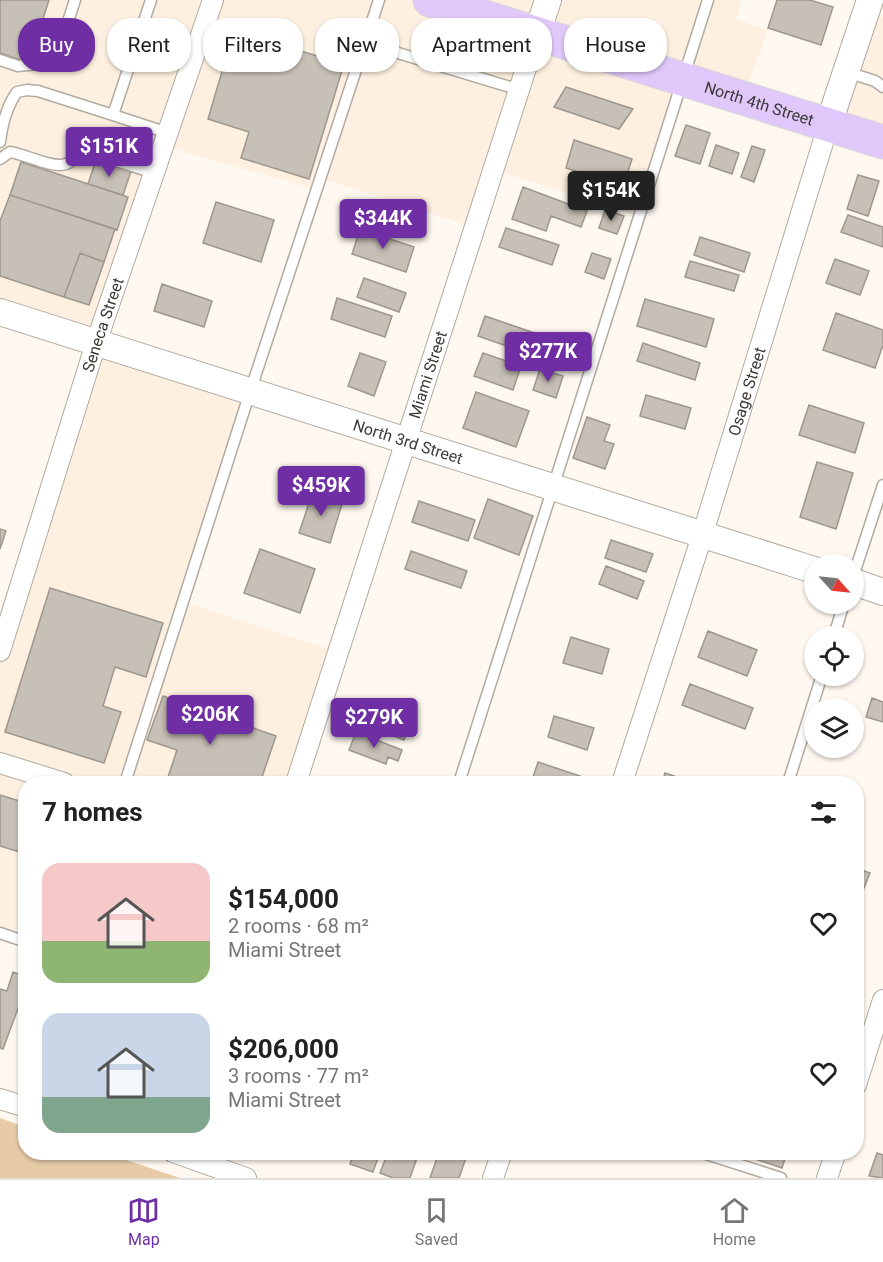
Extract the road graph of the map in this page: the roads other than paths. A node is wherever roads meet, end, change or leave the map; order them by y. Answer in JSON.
{"nodes":[{"id":1,"x":75,"y":0,"type":"edge"},
{"id":2,"x":151,"y":0,"type":"edge"},
{"id":3,"x":213,"y":0,"type":"edge"},
{"id":4,"x":379,"y":0,"type":"edge"},
{"id":5,"x":430,"y":0,"type":"edge"},
{"id":6,"x":548,"y":0,"type":"edge"},
{"id":7,"x":708,"y":0,"type":"edge"},
{"id":8,"x":870,"y":0,"type":"edge"},
{"id":9,"x":373,"y":18,"type":"edge"},
{"id":10,"x":487,"y":18,"type":"edge"},
{"id":11,"x":542,"y":18,"type":"edge"},
{"id":12,"x":552,"y":39,"type":"edge"},
{"id":13,"x":399,"y":53,"type":"edge"},
{"id":14,"x":0,"y":60,"type":"edge"},
{"id":15,"x":355,"y":72,"type":"edge"},
{"id":16,"x":525,"y":72,"type":"edge"},
{"id":17,"x":847,"y":72,"type":"junction"},
{"id":18,"x":683,"y":79,"type":"junction"},
{"id":19,"x":883,"y":87,"type":"edge"},
{"id":20,"x":520,"y":90,"type":"junction"},
{"id":21,"x":113,"y":116,"type":"junction"},
{"id":22,"x":829,"y":123,"type":"junction"},
{"id":23,"x":168,"y":133,"type":"junction"},
{"id":24,"x":880,"y":137,"type":"edge"},
{"id":25,"x":0,"y":142,"type":"edge"},
{"id":26,"x":1,"y":155,"type":"edge"},
{"id":27,"x":154,"y":173,"type":"junction"},
{"id":28,"x":0,"y":312,"type":"edge"},
{"id":29,"x":96,"y":343,"type":"junction"},
{"id":30,"x":250,"y":392,"type":"junction"},
{"id":31,"x":407,"y":442,"type":"junction"},
{"id":32,"x":883,"y":485,"type":"edge"},
{"id":33,"x":553,"y":488,"type":"junction"},
{"id":34,"x":702,"y":536,"type":"junction"},
{"id":35,"x":861,"y":554,"type":"edge"},
{"id":36,"x":804,"y":567,"type":"edge"},
{"id":37,"x":864,"y":585,"type":"edge"},
{"id":38,"x":883,"y":592,"type":"edge"},
{"id":39,"x":0,"y":651,"type":"edge"},
{"id":40,"x":819,"y":686,"type":"edge"},
{"id":41,"x":0,"y":763,"type":"edge"},
{"id":42,"x":42,"y":776,"type":"edge"},
{"id":43,"x":127,"y":776,"type":"edge"},
{"id":44,"x":298,"y":776,"type":"edge"},
{"id":45,"x":461,"y":776,"type":"edge"},
{"id":46,"x":624,"y":776,"type":"edge"},
{"id":47,"x":790,"y":776,"type":"edge"},
{"id":48,"x":0,"y":933,"type":"edge"},
{"id":49,"x":18,"y":939,"type":"edge"},
{"id":50,"x":883,"y":1000,"type":"edge"},
{"id":51,"x":870,"y":1039,"type":"edge"},
{"id":52,"x":864,"y":1059,"type":"edge"},
{"id":53,"x":0,"y":1099,"type":"edge"},
{"id":54,"x":18,"y":1105,"type":"edge"},
{"id":55,"x":196,"y":1160,"type":"edge"},
{"id":56,"x":499,"y":1160,"type":"edge"},
{"id":57,"x":725,"y":1160,"type":"edge"},
{"id":58,"x":833,"y":1160,"type":"edge"},
{"id":59,"x":246,"y":1178,"type":"edge"},
{"id":60,"x":493,"y":1178,"type":"edge"},
{"id":61,"x":781,"y":1178,"type":"edge"},
{"id":62,"x":827,"y":1178,"type":"edge"}],
"edges":[{"from":1,"to":14,"type":"lane"},
{"from":2,"to":21,"type":"lane"},
{"from":3,"to":23,"type":"street","name":"Seneca Street"},
{"from":4,"to":9,"type":"lane"},
{"from":5,"to":10,"type":"highway","name":"North 4th Street"},
{"from":6,"to":11,"type":"street","name":"Miami Street"},
{"from":7,"to":18,"type":"lane"},
{"from":8,"to":17,"type":"street","name":"Osage Street"},
{"from":12,"to":18,"type":"highway","name":"North 4th Street"},
{"from":13,"to":20,"type":"lane"},
{"from":15,"to":30,"type":"lane"},
{"from":16,"to":20,"type":"street","name":"Miami Street"},
{"from":17,"to":19,"type":"lane"},
{"from":17,"to":22,"type":"street","name":"Osage Street"},
{"from":18,"to":22,"type":"highway","name":"North 4th Street"},
{"from":18,"to":33,"type":"lane"},
{"from":20,"to":31,"type":"street","name":"Miami Street"},
{"from":21,"to":23,"type":"lane"},
{"from":21,"to":25,"type":"lane"},
{"from":22,"to":24,"type":"highway","name":"North 4th Street"},
{"from":22,"to":34,"type":"street","name":"Osage Street"},
{"from":23,"to":27,"type":"street","name":"Seneca Street"},
{"from":26,"to":27,"type":"lane"},
{"from":27,"to":29,"type":"street","name":"Seneca Street"},
{"from":28,"to":29,"type":"street","name":"North 3rd Street"},
{"from":29,"to":30,"type":"street","name":"North 3rd Street"},
{"from":29,"to":39,"type":"street","name":"Seneca Street"},
{"from":30,"to":31,"type":"street","name":"North 3rd Street"},
{"from":30,"to":43,"type":"lane"},
{"from":31,"to":33,"type":"street","name":"North 3rd Street"},
{"from":31,"to":44,"type":"street","name":"Miami Street"},
{"from":32,"to":35,"type":"lane"},
{"from":33,"to":34,"type":"street","name":"North 3rd Street"},
{"from":33,"to":45,"type":"lane"},
{"from":34,"to":36,"type":"street","name":"North 3rd Street"},
{"from":34,"to":46,"type":"street","name":"Osage Street"},
{"from":37,"to":38,"type":"street"},
{"from":40,"to":47,"type":"lane"},
{"from":41,"to":42,"type":"street"},
{"from":48,"to":49,"type":"lane"},
{"from":50,"to":51,"type":"street"},
{"from":51,"to":52,"type":"street"},
{"from":53,"to":54,"type":"street"},
{"from":55,"to":59,"type":"street"},
{"from":56,"to":60,"type":"street"},
{"from":57,"to":61,"type":"lane"},
{"from":58,"to":62,"type":"street"}]}
